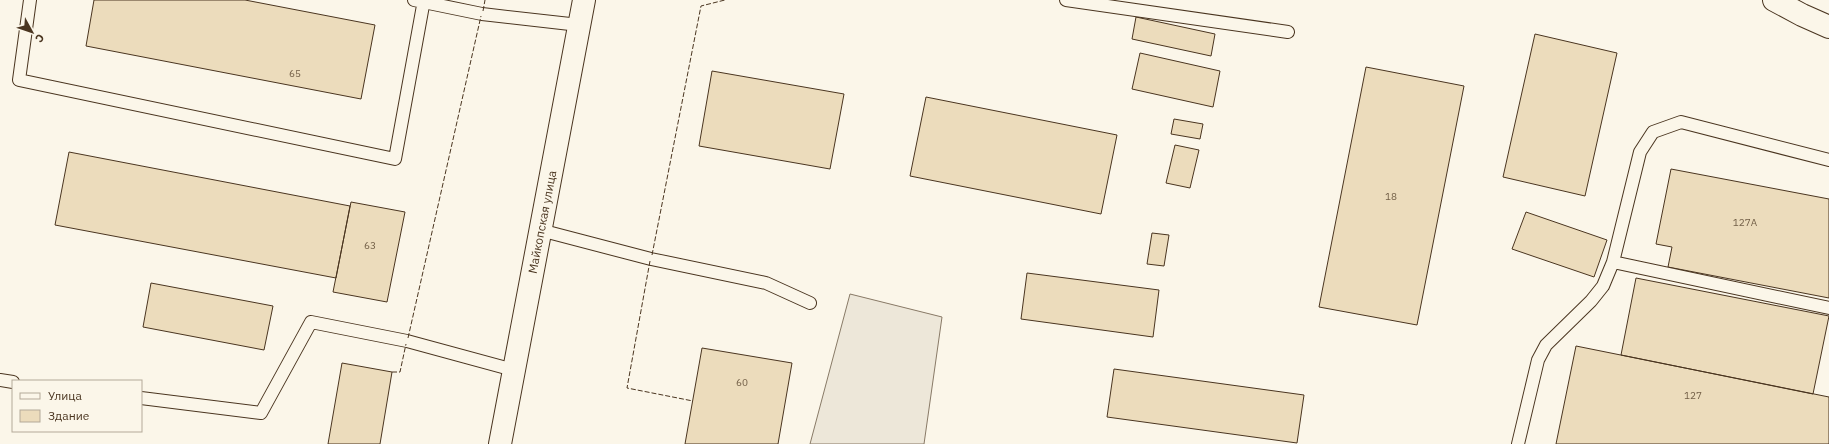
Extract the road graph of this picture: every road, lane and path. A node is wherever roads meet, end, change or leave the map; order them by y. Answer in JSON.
{"nodes":[{"id":1,"x":30,"y":0,"type":"edge"},
{"id":2,"x":584,"y":0,"type":"edge"},
{"id":3,"x":1066,"y":0,"type":"edge"},
{"id":4,"x":1774,"y":0,"type":"edge"},
{"id":5,"x":420,"y":1,"type":"edge"},
{"id":6,"x":1803,"y":8,"type":"edge"},
{"id":7,"x":579,"y":25,"type":"junction"},
{"id":8,"x":1829,"y":27,"type":"edge"},
{"id":9,"x":1288,"y":32,"type":"dead end"},
{"id":10,"x":1829,"y":160,"type":"edge"},
{"id":11,"x":540,"y":230,"type":"junction"},
{"id":12,"x":1613,"y":262,"type":"junction"},
{"id":13,"x":810,"y":303,"type":"dead end"},
{"id":14,"x":1829,"y":308,"type":"edge"},
{"id":15,"x":514,"y":370,"type":"junction"},
{"id":16,"x":0,"y":380,"type":"edge"},
{"id":17,"x":12,"y":382,"type":"edge"},
{"id":18,"x":142,"y":398,"type":"edge"},
{"id":19,"x":500,"y":444,"type":"edge"},
{"id":20,"x":1518,"y":444,"type":"edge"}],
"edges":[{"from":1,"to":5,"type":"lane"},
{"from":2,"to":7,"type":"street","name":"Майкопская улица"},
{"from":3,"to":9,"type":"lane"},
{"from":4,"to":6,"type":"street"},
{"from":5,"to":7,"type":"lane"},
{"from":6,"to":8,"type":"street"},
{"from":7,"to":11,"type":"street","name":"Майкопская улица"},
{"from":10,"to":12,"type":"lane"},
{"from":11,"to":13,"type":"lane"},
{"from":11,"to":15,"type":"street","name":"Майкопская улица"},
{"from":12,"to":14,"type":"lane"},
{"from":12,"to":20,"type":"lane"},
{"from":15,"to":18,"type":"lane"},
{"from":15,"to":19,"type":"street","name":"Майкопская улица"},
{"from":16,"to":17,"type":"lane"}]}
